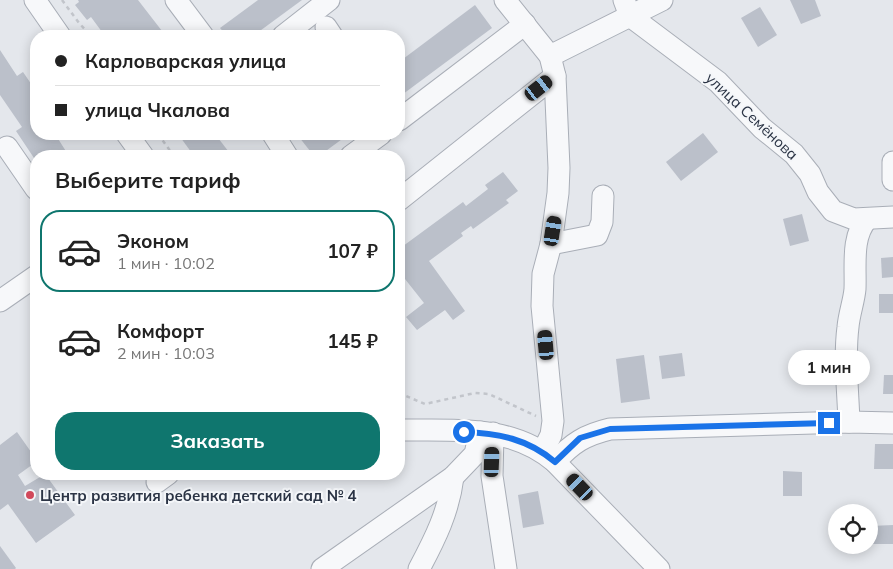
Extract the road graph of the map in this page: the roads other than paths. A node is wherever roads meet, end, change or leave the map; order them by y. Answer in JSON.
{"nodes":[{"id":1,"x":35,"y":0,"type":"edge"},
{"id":2,"x":176,"y":0,"type":"edge"},
{"id":3,"x":329,"y":0,"type":"edge"},
{"id":4,"x":505,"y":0,"type":"edge"},
{"id":5,"x":662,"y":0,"type":"edge"},
{"id":6,"x":627,"y":8,"type":"edge"},
{"id":7,"x":525,"y":24,"type":"junction"},
{"id":8,"x":56,"y":30,"type":"edge"},
{"id":9,"x":198,"y":30,"type":"edge"},
{"id":10,"x":291,"y":30,"type":"edge"},
{"id":11,"x":552,"y":66,"type":"junction"},
{"id":12,"x":405,"y":115,"type":"edge"},
{"id":13,"x":373,"y":140,"type":"edge"},
{"id":14,"x":7,"y":147,"type":"dead end"},
{"id":15,"x":359,"y":150,"type":"edge"},
{"id":16,"x":893,"y":162,"type":"edge"},
{"id":17,"x":30,"y":180,"type":"edge"},
{"id":18,"x":893,"y":180,"type":"edge"},
{"id":19,"x":405,"y":195,"type":"edge"},
{"id":20,"x":603,"y":196,"type":"dead end"},
{"id":21,"x":893,"y":217,"type":"edge"},
{"id":22,"x":867,"y":219,"type":"junction"},
{"id":23,"x":551,"y":244,"type":"junction"},
{"id":24,"x":30,"y":280,"type":"edge"},
{"id":25,"x":0,"y":301,"type":"edge"},
{"id":26,"x":849,"y":422,"type":"junction"},
{"id":27,"x":893,"y":424,"type":"edge"},
{"id":28,"x":405,"y":430,"type":"edge"},
{"id":29,"x":486,"y":433,"type":"junction"},
{"id":30,"x":549,"y":457,"type":"junction"},
{"id":31,"x":453,"y":478,"type":"junction"},
{"id":32,"x":322,"y":569,"type":"edge"},
{"id":33,"x":419,"y":569,"type":"edge"},
{"id":34,"x":506,"y":569,"type":"edge"},
{"id":35,"x":659,"y":569,"type":"edge"}],
"edges":[{"from":1,"to":8,"type":"street"},
{"from":2,"to":9,"type":"street"},
{"from":3,"to":10,"type":"street"},
{"from":4,"to":7,"type":"street"},
{"from":5,"to":6,"type":"street"},
{"from":6,"to":11,"type":"street"},
{"from":6,"to":22,"type":"street","name":"улица Семёнова"},
{"from":7,"to":11,"type":"street"},
{"from":7,"to":12,"type":"street"},
{"from":11,"to":19,"type":"street"},
{"from":11,"to":23,"type":"street"},
{"from":13,"to":15,"type":"street"},
{"from":14,"to":17,"type":"street"},
{"from":16,"to":18,"type":"street"},
{"from":20,"to":23,"type":"street"},
{"from":21,"to":22,"type":"street","name":"улица Семёнова"},
{"from":22,"to":26,"type":"street"},
{"from":23,"to":30,"type":"street"},
{"from":24,"to":25,"type":"street"},
{"from":26,"to":27,"type":"street"},
{"from":26,"to":30,"type":"street"},
{"from":28,"to":29,"type":"street"},
{"from":29,"to":30,"type":"street"},
{"from":29,"to":31,"type":"street"},
{"from":29,"to":34,"type":"street"},
{"from":30,"to":35,"type":"street"},
{"from":31,"to":32,"type":"street"},
{"from":31,"to":33,"type":"street"}]}
